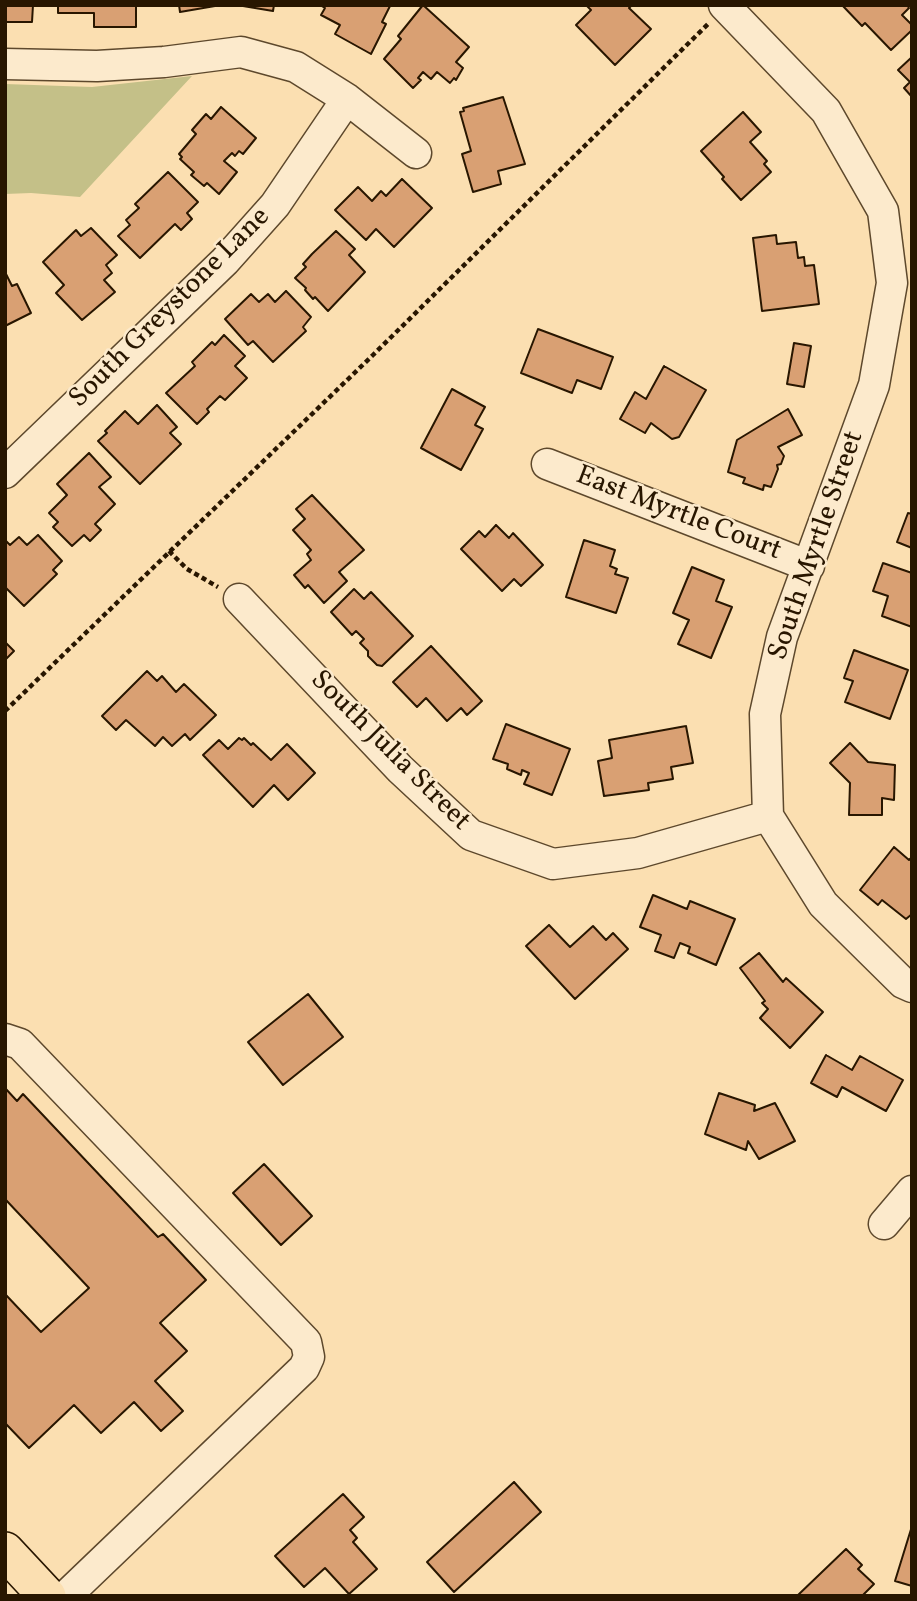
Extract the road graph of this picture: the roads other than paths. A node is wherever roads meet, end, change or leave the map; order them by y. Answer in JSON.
{"nodes":[{"id":1,"x":725,"y":6,"type":"edge"},
{"id":2,"x":5,"y":64,"type":"edge"},
{"id":3,"x":347,"y":99,"type":"junction"},
{"id":4,"x":416,"y":153,"type":"dead end"},
{"id":5,"x":547,"y":464,"type":"dead end"},
{"id":6,"x":5,"y":473,"type":"edge"},
{"id":7,"x":809,"y":566,"type":"junction"},
{"id":8,"x":239,"y":598,"type":"road end"},
{"id":9,"x":768,"y":816,"type":"junction"},
{"id":10,"x":912,"y":987,"type":"edge"},
{"id":11,"x":5,"y":1039,"type":"edge"},
{"id":12,"x":912,"y":1191,"type":"edge"},
{"id":13,"x":884,"y":1224,"type":"dead end"},
{"id":14,"x":5,"y":1551,"type":"edge"},
{"id":15,"x":47,"y":1596,"type":"edge"},
{"id":16,"x":65,"y":1596,"type":"edge"}],
"edges":[{"from":1,"to":7,"type":"street","name":"South Myrtle Street"},
{"from":2,"to":3,"type":"street"},
{"from":3,"to":4,"type":"street"},
{"from":3,"to":6,"type":"street","name":"South Greystone Lane"},
{"from":5,"to":7,"type":"street","name":"East Myrtle Court"},
{"from":7,"to":9,"type":"street","name":"South Myrtle Street"},
{"from":8,"to":9,"type":"street","name":"South Julia Street"},
{"from":9,"to":10,"type":"street"},
{"from":11,"to":16,"type":"street"},
{"from":12,"to":13,"type":"street"},
{"from":14,"to":15,"type":"main road"}]}
